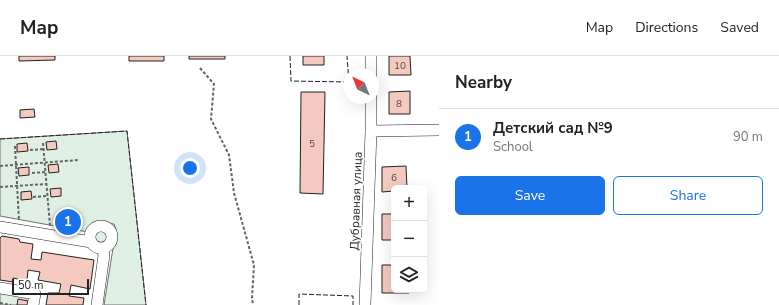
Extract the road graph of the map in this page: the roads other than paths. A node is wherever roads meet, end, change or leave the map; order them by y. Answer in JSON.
{"nodes":[{"id":1,"x":370,"y":56,"type":"edge"},
{"id":2,"x":371,"y":68,"type":"edge"},
{"id":3,"x":371,"y":104,"type":"edge"},
{"id":4,"x":439,"y":130,"type":"edge"},
{"id":5,"x":371,"y":131,"type":"junction"},
{"id":6,"x":0,"y":227,"type":"edge"},
{"id":7,"x":91,"y":242,"type":"junction"},
{"id":8,"x":102,"y":248,"type":"junction"},
{"id":9,"x":0,"y":288,"type":"edge"},
{"id":10,"x":33,"y":305,"type":"edge"},
{"id":11,"x":97,"y":305,"type":"edge"},
{"id":12,"x":365,"y":305,"type":"edge"}],
"edges":[{"from":1,"to":2,"type":"street"},
{"from":3,"to":5,"type":"street","name":"Дубравная улица"},
{"from":4,"to":5,"type":"street"},
{"from":5,"to":12,"type":"street","name":"Дубравная улица"},
{"from":6,"to":7,"type":"street"},
{"from":7,"to":8,"type":"street"},
{"from":7,"to":8,"type":"street"},
{"from":8,"to":11,"type":"street"},
{"from":9,"to":10,"type":"street"}]}
